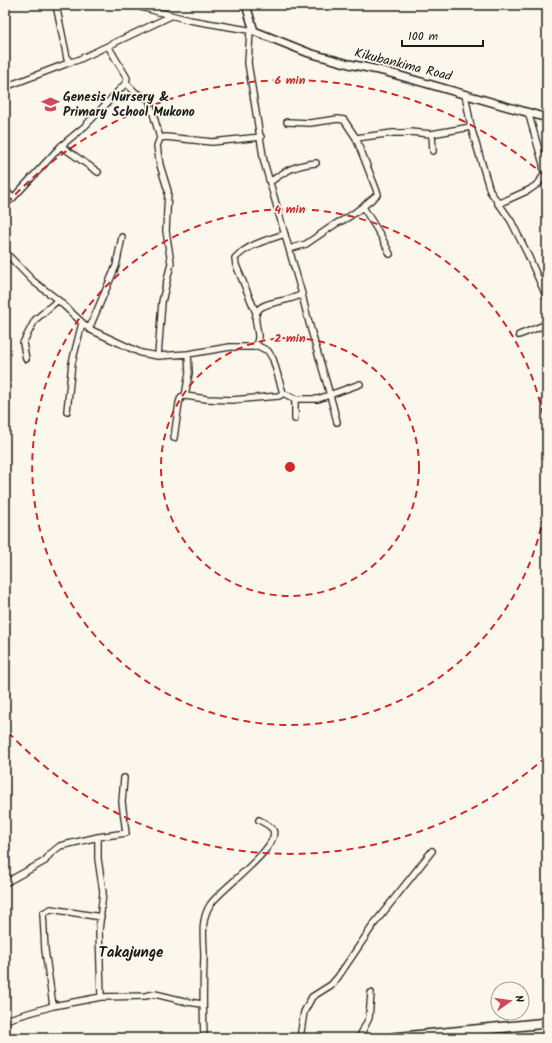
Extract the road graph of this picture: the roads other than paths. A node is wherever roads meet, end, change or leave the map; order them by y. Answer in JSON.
{"nodes":[{"id":1,"x":56,"y":5,"type":"edge"},
{"id":2,"x":133,"y":5,"type":"edge"},
{"id":3,"x":246,"y":5,"type":"edge"},
{"id":4,"x":171,"y":16,"type":"junction"},
{"id":5,"x":252,"y":31,"type":"junction"},
{"id":6,"x":108,"y":46,"type":"junction"},
{"id":7,"x":71,"y":62,"type":"junction"},
{"id":8,"x":126,"y":83,"type":"junction"},
{"id":9,"x":5,"y":87,"type":"edge"},
{"id":10,"x":465,"y":94,"type":"junction"},
{"id":11,"x":528,"y":112,"type":"junction"},
{"id":12,"x":547,"y":118,"type":"edge"},
{"id":13,"x":287,"y":122,"type":"dead end"},
{"id":14,"x":471,"y":127,"type":"junction"},
{"id":15,"x":432,"y":134,"type":"junction"},
{"id":16,"x":261,"y":137,"type":"junction"},
{"id":17,"x":160,"y":138,"type":"junction"},
{"id":18,"x":356,"y":138,"type":"junction"},
{"id":19,"x":61,"y":146,"type":"junction"},
{"id":20,"x":433,"y":151,"type":"dead end"},
{"id":21,"x":316,"y":163,"type":"dead end"},
{"id":22,"x":98,"y":172,"type":"dead end"},
{"id":23,"x":270,"y":182,"type":"junction"},
{"id":24,"x":5,"y":188,"type":"edge"},
{"id":25,"x":12,"y":199,"type":"junction"},
{"id":26,"x":5,"y":203,"type":"edge"},
{"id":27,"x":498,"y":204,"type":"junction"},
{"id":28,"x":363,"y":207,"type":"junction"},
{"id":29,"x":285,"y":234,"type":"junction"},
{"id":30,"x":122,"y":237,"type":"dead end"},
{"id":31,"x":289,"y":249,"type":"junction"},
{"id":32,"x":5,"y":252,"type":"edge"},
{"id":33,"x":390,"y":254,"type":"dead end"},
{"id":34,"x":302,"y":294,"type":"junction"},
{"id":35,"x":547,"y":298,"type":"edge"},
{"id":36,"x":58,"y":300,"type":"junction"},
{"id":37,"x":256,"y":313,"type":"junction"},
{"id":38,"x":82,"y":323,"type":"junction"},
{"id":39,"x":547,"y":324,"type":"edge"},
{"id":40,"x":89,"y":329,"type":"junction"},
{"id":41,"x":519,"y":335,"type":"dead end"},
{"id":42,"x":256,"y":345,"type":"junction"},
{"id":43,"x":188,"y":354,"type":"junction"},
{"id":44,"x":158,"y":356,"type":"junction"},
{"id":45,"x":26,"y":359,"type":"dead end"},
{"id":46,"x":360,"y":384,"type":"dead end"},
{"id":47,"x":283,"y":394,"type":"junction"},
{"id":48,"x":331,"y":395,"type":"junction"},
{"id":49,"x":185,"y":396,"type":"junction"},
{"id":50,"x":295,"y":399,"type":"junction"},
{"id":51,"x":67,"y":411,"type":"dead end"},
{"id":52,"x":295,"y":419,"type":"dead end"},
{"id":53,"x":337,"y":422,"type":"dead end"},
{"id":54,"x":174,"y":438,"type":"dead end"},
{"id":55,"x":124,"y":778,"type":"dead end"},
{"id":56,"x":259,"y":820,"type":"dead end"},
{"id":57,"x":98,"y":837,"type":"junction"},
{"id":58,"x":432,"y":851,"type":"dead end"},
{"id":59,"x":5,"y":883,"type":"edge"},
{"id":60,"x":101,"y":917,"type":"junction"},
{"id":61,"x":372,"y":993,"type":"dead end"},
{"id":62,"x":101,"y":997,"type":"junction"},
{"id":63,"x":202,"y":1004,"type":"junction"},
{"id":64,"x":52,"y":1006,"type":"junction"},
{"id":65,"x":5,"y":1020,"type":"edge"},
{"id":66,"x":547,"y":1023,"type":"edge"},
{"id":67,"x":448,"y":1035,"type":"edge"},
{"id":68,"x":204,"y":1038,"type":"edge"},
{"id":69,"x":300,"y":1038,"type":"edge"},
{"id":70,"x":359,"y":1038,"type":"edge"},
{"id":71,"x":392,"y":1038,"type":"edge"}],
"edges":[{"from":1,"to":7,"type":"street"},
{"from":2,"to":4,"type":"street"},
{"from":3,"to":5,"type":"street"},
{"from":4,"to":5,"type":"street"},
{"from":4,"to":6,"type":"street"},
{"from":5,"to":10,"type":"street","name":"Kikubankima Road"},
{"from":5,"to":16,"type":"street"},
{"from":6,"to":7,"type":"street"},
{"from":6,"to":8,"type":"street"},
{"from":7,"to":9,"type":"street"},
{"from":8,"to":17,"type":"street"},
{"from":8,"to":19,"type":"street"},
{"from":10,"to":11,"type":"street","name":"Kikubankima Road"},
{"from":10,"to":14,"type":"street"},
{"from":11,"to":12,"type":"street","name":"Kikubankima Road"},
{"from":11,"to":27,"type":"street"},
{"from":13,"to":18,"type":"street"},
{"from":14,"to":15,"type":"street"},
{"from":14,"to":27,"type":"street"},
{"from":15,"to":18,"type":"street"},
{"from":15,"to":20,"type":"street"},
{"from":16,"to":17,"type":"street"},
{"from":16,"to":23,"type":"street"},
{"from":17,"to":44,"type":"street"},
{"from":18,"to":28,"type":"street"},
{"from":19,"to":22,"type":"street"},
{"from":19,"to":25,"type":"street"},
{"from":21,"to":23,"type":"street"},
{"from":23,"to":29,"type":"street"},
{"from":24,"to":25,"type":"street"},
{"from":25,"to":26,"type":"street"},
{"from":27,"to":35,"type":"street"},
{"from":28,"to":31,"type":"street"},
{"from":28,"to":33,"type":"street"},
{"from":29,"to":31,"type":"street"},
{"from":29,"to":37,"type":"street"},
{"from":30,"to":40,"type":"street"},
{"from":31,"to":34,"type":"street"},
{"from":32,"to":36,"type":"street"},
{"from":34,"to":37,"type":"street"},
{"from":34,"to":48,"type":"street"},
{"from":36,"to":38,"type":"street"},
{"from":36,"to":45,"type":"street"},
{"from":37,"to":42,"type":"street"},
{"from":38,"to":40,"type":"street"},
{"from":38,"to":51,"type":"street"},
{"from":39,"to":41,"type":"street"},
{"from":40,"to":44,"type":"street"},
{"from":42,"to":43,"type":"street"},
{"from":42,"to":47,"type":"street"},
{"from":43,"to":44,"type":"street"},
{"from":43,"to":49,"type":"street"},
{"from":46,"to":48,"type":"street"},
{"from":47,"to":49,"type":"street"},
{"from":47,"to":50,"type":"street"},
{"from":48,"to":50,"type":"street"},
{"from":48,"to":53,"type":"street"},
{"from":49,"to":54,"type":"street"},
{"from":50,"to":52,"type":"street"},
{"from":55,"to":57,"type":"street"},
{"from":56,"to":63,"type":"street"},
{"from":57,"to":59,"type":"street"},
{"from":57,"to":60,"type":"street"},
{"from":58,"to":69,"type":"street"},
{"from":60,"to":62,"type":"street"},
{"from":60,"to":64,"type":"street"},
{"from":61,"to":70,"type":"street"},
{"from":62,"to":63,"type":"street"},
{"from":62,"to":64,"type":"street"},
{"from":63,"to":68,"type":"street"},
{"from":64,"to":65,"type":"street"},
{"from":66,"to":67,"type":"main road"},
{"from":67,"to":71,"type":"main road"}]}
